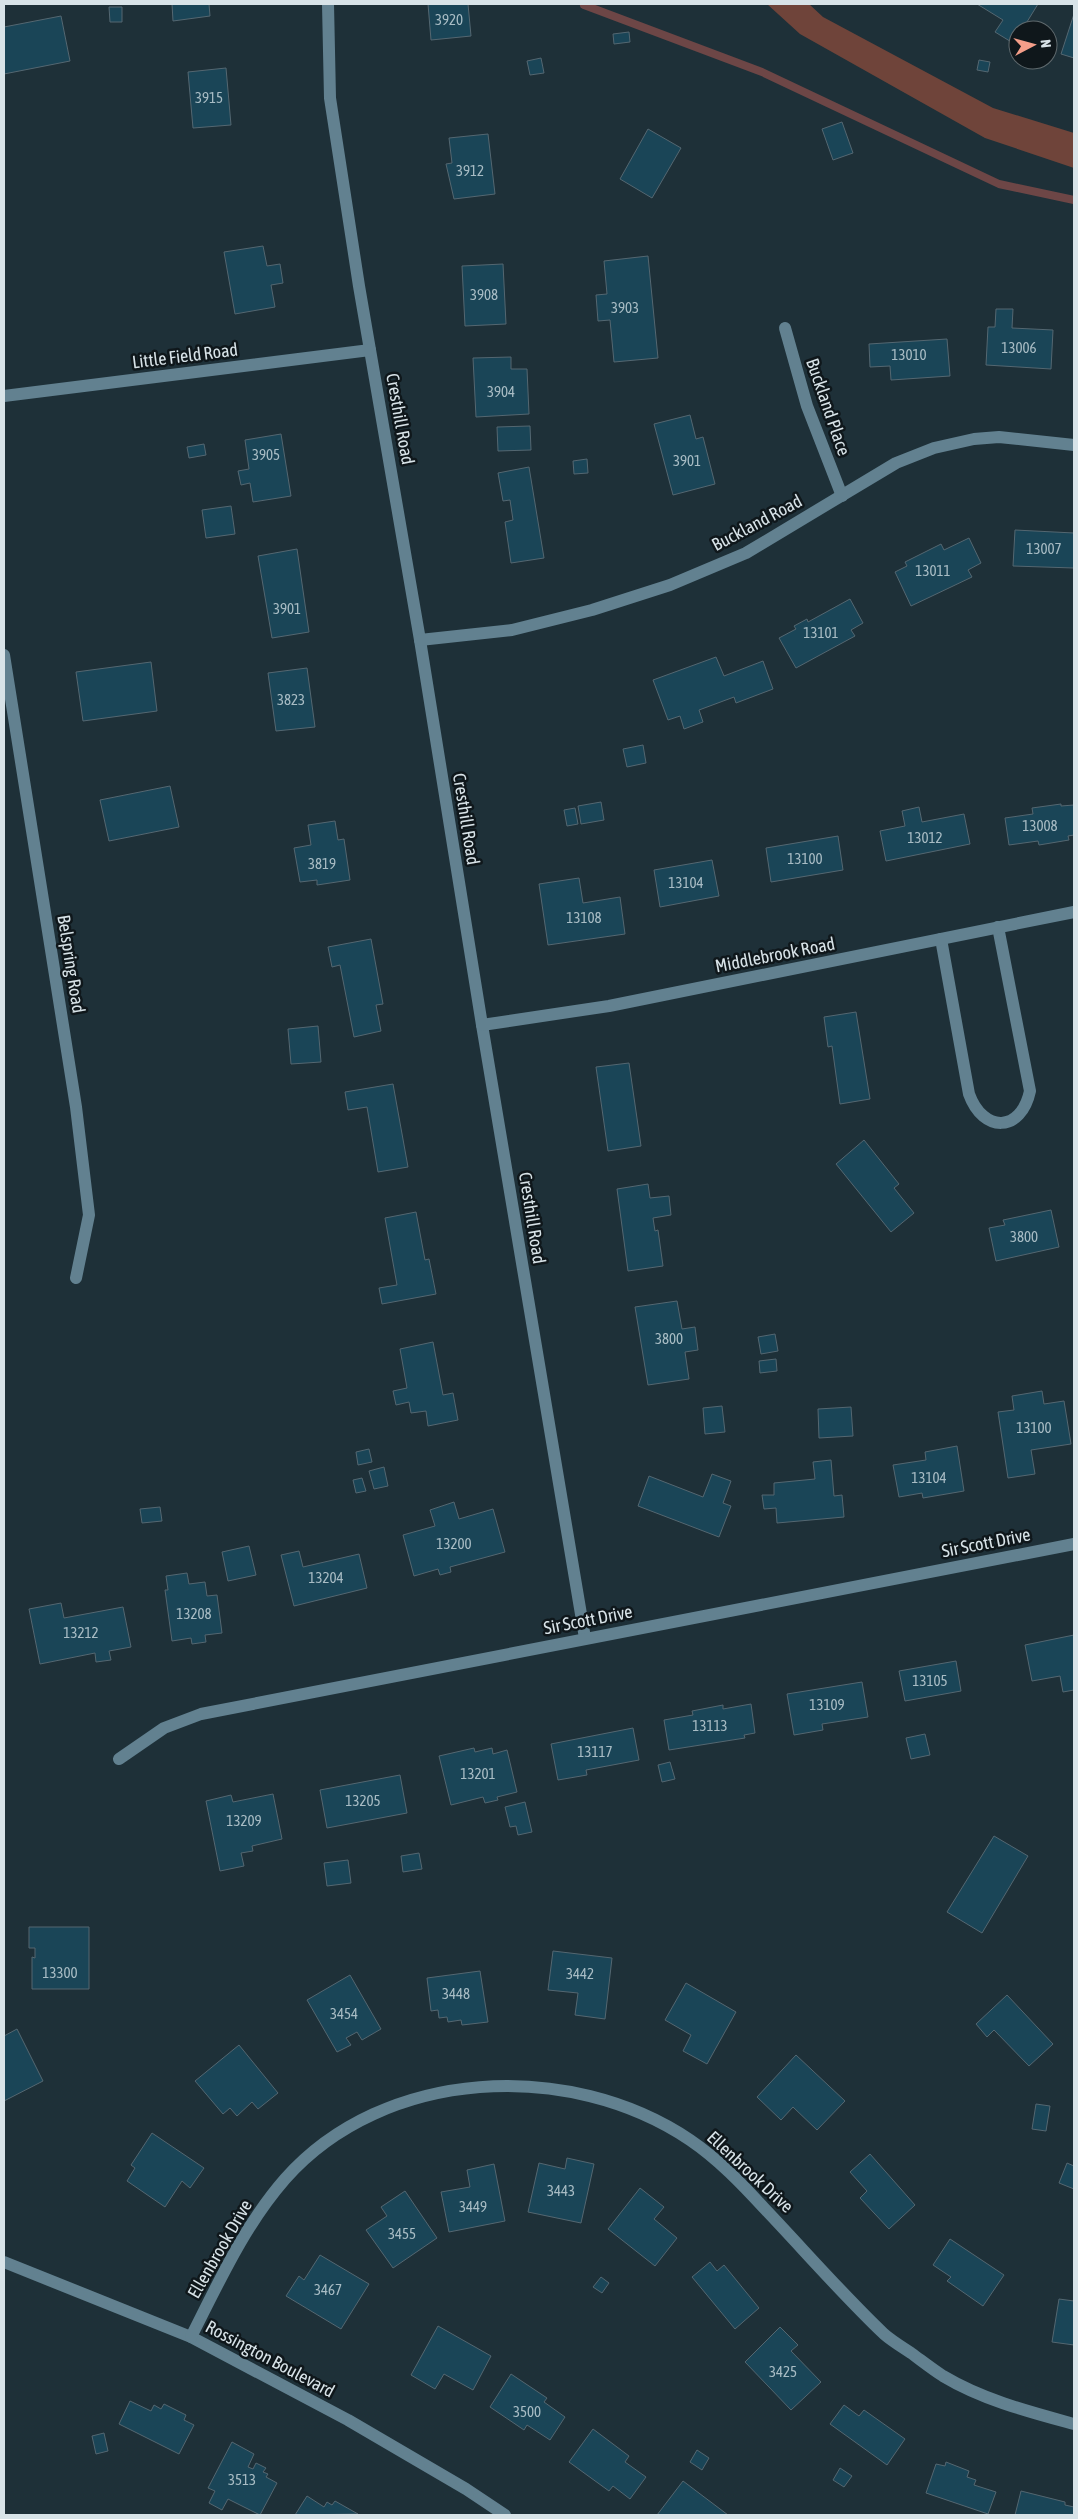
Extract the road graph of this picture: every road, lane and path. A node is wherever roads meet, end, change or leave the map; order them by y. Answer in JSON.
{"nodes":[{"id":1,"x":328,"y":4,"type":"edge"},
{"id":2,"x":785,"y":328,"type":"dead end"},
{"id":3,"x":370,"y":350,"type":"junction"},
{"id":4,"x":4,"y":396,"type":"edge"},
{"id":5,"x":1074,"y":444,"type":"edge"},
{"id":6,"x":842,"y":496,"type":"junction"},
{"id":7,"x":420,"y":640,"type":"junction"},
{"id":8,"x":4,"y":655,"type":"edge"},
{"id":9,"x":1074,"y":912,"type":"edge"},
{"id":10,"x":998,"y":928,"type":"junction"},
{"id":11,"x":941,"y":939,"type":"junction"},
{"id":12,"x":482,"y":1025,"type":"junction"},
{"id":13,"x":76,"y":1278,"type":"dead end"},
{"id":14,"x":1074,"y":1544,"type":"edge"},
{"id":15,"x":585,"y":1638,"type":"junction"},
{"id":16,"x":119,"y":1758,"type":"dead end"},
{"id":17,"x":4,"y":2262,"type":"edge"},
{"id":18,"x":191,"y":2337,"type":"junction"},
{"id":19,"x":1074,"y":2424,"type":"edge"},
{"id":20,"x":505,"y":2515,"type":"edge"}],
"edges":[{"from":1,"to":3,"type":"street","name":"Cresthill Road"},
{"from":2,"to":6,"type":"street","name":"Buckland Place"},
{"from":3,"to":4,"type":"street","name":"Little Field Road"},
{"from":3,"to":7,"type":"street","name":"Cresthill Road"},
{"from":5,"to":6,"type":"street","name":"Buckland Road"},
{"from":6,"to":7,"type":"street","name":"Buckland Road"},
{"from":7,"to":12,"type":"street","name":"Cresthill Road"},
{"from":8,"to":13,"type":"street","name":"Belspring Road"},
{"from":9,"to":10,"type":"street","name":"Middlebrook Road"},
{"from":10,"to":11,"type":"street","name":"Middlebrook Road"},
{"from":10,"to":11,"type":"street"},
{"from":11,"to":12,"type":"street","name":"Middlebrook Road"},
{"from":12,"to":15,"type":"street","name":"Cresthill Road"},
{"from":14,"to":15,"type":"street","name":"Sir Scott Drive"},
{"from":15,"to":16,"type":"street","name":"Sir Scott Drive"},
{"from":17,"to":18,"type":"street","name":"Rossington Boulevard"},
{"from":18,"to":19,"type":"street","name":"Ellenbrook Drive"},
{"from":18,"to":20,"type":"street","name":"Rossington Boulevard"}]}
